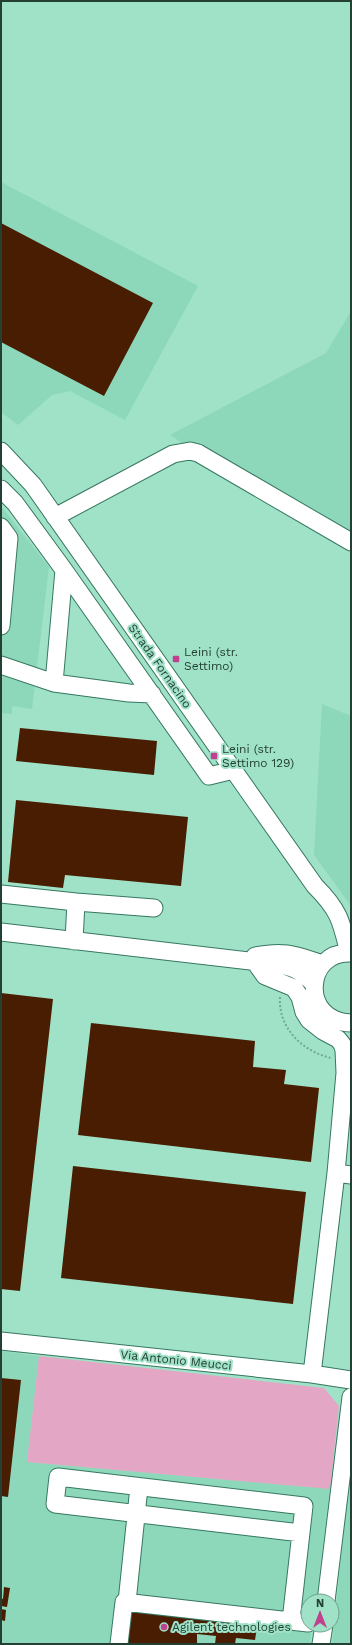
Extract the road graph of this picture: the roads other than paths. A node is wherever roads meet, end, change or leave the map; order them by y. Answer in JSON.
{"nodes":[{"id":1,"x":1,"y":451,"type":"edge"},
{"id":2,"x":2,"y":493,"type":"edge"},
{"id":3,"x":55,"y":517,"type":"junction"},
{"id":4,"x":1,"y":527,"type":"edge"},
{"id":5,"x":351,"y":542,"type":"edge"},
{"id":6,"x":64,"y":570,"type":"junction"},
{"id":7,"x":1,"y":626,"type":"edge"},
{"id":8,"x":1,"y":665,"type":"edge"},
{"id":9,"x":54,"y":683,"type":"junction"},
{"id":10,"x":152,"y":694,"type":"junction"},
{"id":11,"x":234,"y":770,"type":"junction"},
{"id":12,"x":315,"y":886,"type":"junction"},
{"id":13,"x":1,"y":894,"type":"edge"},
{"id":14,"x":76,"y":902,"type":"junction"},
{"id":15,"x":154,"y":908,"type":"dead end"},
{"id":16,"x":1,"y":932,"type":"edge"},
{"id":17,"x":74,"y":941,"type":"junction"},
{"id":18,"x":350,"y":953,"type":"edge"},
{"id":19,"x":238,"y":960,"type":"junction"},
{"id":20,"x":255,"y":962,"type":"junction"},
{"id":21,"x":326,"y":962,"type":"junction"},
{"id":22,"x":314,"y":984,"type":"junction"},
{"id":23,"x":351,"y":1023,"type":"edge"},
{"id":24,"x":348,"y":1074,"type":"edge"},
{"id":25,"x":344,"y":1174,"type":"edge"},
{"id":26,"x":1,"y":1341,"type":"edge"},
{"id":27,"x":312,"y":1374,"type":"junction"},
{"id":28,"x":351,"y":1380,"type":"edge"},
{"id":29,"x":351,"y":1397,"type":"edge"},
{"id":30,"x":139,"y":1486,"type":"junction"},
{"id":31,"x":136,"y":1514,"type":"junction"},
{"id":32,"x":301,"y":1533,"type":"junction"},
{"id":33,"x":327,"y":1593,"type":"edge"},
{"id":34,"x":127,"y":1602,"type":"junction"},
{"id":35,"x":291,"y":1621,"type":"junction"},
{"id":36,"x":300,"y":1622,"type":"edge"},
{"id":37,"x":323,"y":1633,"type":"edge"},
{"id":38,"x":119,"y":1644,"type":"edge"},
{"id":39,"x":321,"y":1644,"type":"edge"}],
"edges":[{"from":1,"to":3,"type":"street","name":"Strada Fornacino"},
{"from":2,"to":6,"type":"street"},
{"from":3,"to":5,"type":"street"},
{"from":3,"to":11,"type":"street","name":"Strada Fornacino"},
{"from":4,"to":7,"type":"street"},
{"from":6,"to":9,"type":"street"},
{"from":6,"to":10,"type":"street"},
{"from":8,"to":9,"type":"street"},
{"from":9,"to":10,"type":"street"},
{"from":10,"to":11,"type":"street"},
{"from":11,"to":12,"type":"street","name":"Strada Fornacino"},
{"from":12,"to":18,"type":"street","name":"Strada Fornacino"},
{"from":12,"to":21,"type":"street","name":"Strada Fornacino"},
{"from":13,"to":14,"type":"street"},
{"from":14,"to":15,"type":"street"},
{"from":14,"to":17,"type":"street"},
{"from":16,"to":17,"type":"street"},
{"from":17,"to":19,"type":"street"},
{"from":18,"to":21,"type":"street"},
{"from":19,"to":20,"type":"street"},
{"from":19,"to":21,"type":"street"},
{"from":20,"to":22,"type":"street"},
{"from":20,"to":24,"type":"street"},
{"from":21,"to":22,"type":"street","name":"Strada Fornacino"},
{"from":22,"to":23,"type":"street"},
{"from":24,"to":25,"type":"street"},
{"from":25,"to":27,"type":"street"},
{"from":26,"to":27,"type":"street","name":"Via Antonio Meucci"},
{"from":27,"to":28,"type":"street","name":"Via Antonio Meucci"},
{"from":29,"to":33,"type":"street"},
{"from":30,"to":31,"type":"street"},
{"from":30,"to":31,"type":"street"},
{"from":30,"to":32,"type":"street"},
{"from":31,"to":32,"type":"street"},
{"from":31,"to":34,"type":"street"},
{"from":32,"to":35,"type":"street"},
{"from":34,"to":35,"type":"street"},
{"from":34,"to":38,"type":"street"},
{"from":35,"to":36,"type":"street"},
{"from":37,"to":39,"type":"street"}]}
